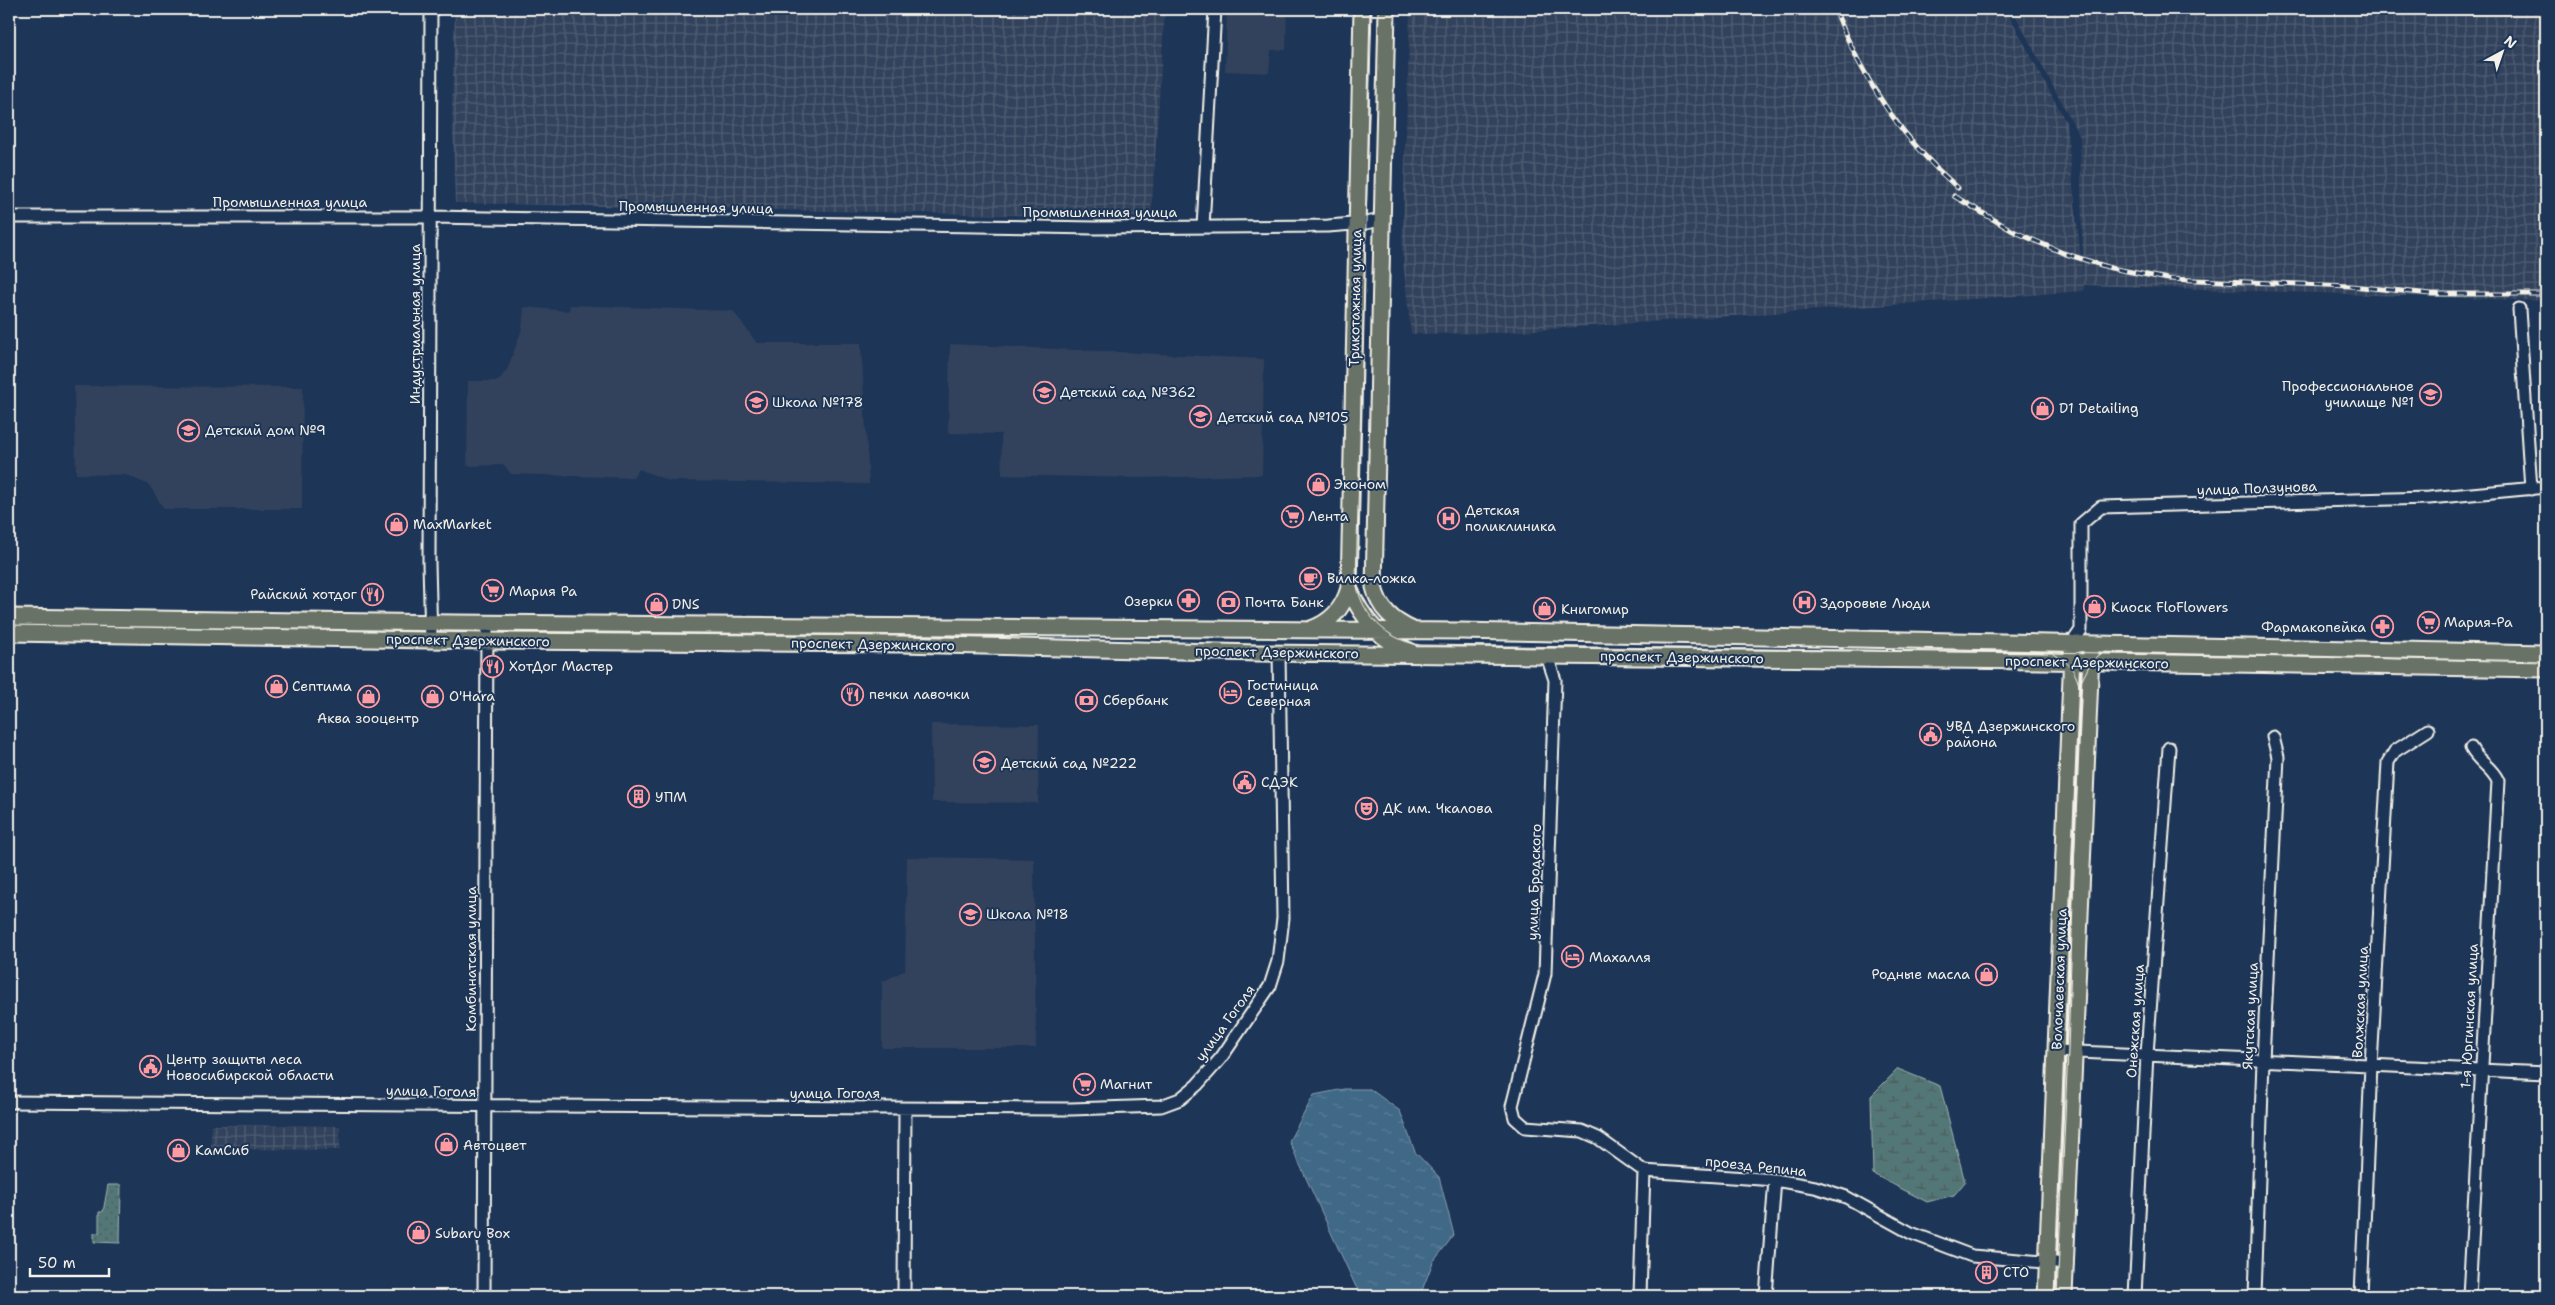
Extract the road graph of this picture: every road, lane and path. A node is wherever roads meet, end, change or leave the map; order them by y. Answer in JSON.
{"nodes":[{"id":1,"x":432,"y":9,"type":"edge"},
{"id":2,"x":1215,"y":9,"type":"edge"},
{"id":3,"x":1362,"y":9,"type":"edge"},
{"id":4,"x":1388,"y":9,"type":"edge"},
{"id":5,"x":9,"y":217,"type":"edge"},
{"id":6,"x":431,"y":217,"type":"junction"},
{"id":7,"x":1381,"y":220,"type":"junction"},
{"id":8,"x":1356,"y":224,"type":"junction"},
{"id":9,"x":1203,"y":227,"type":"junction"},
{"id":10,"x":2519,"y":309,"type":"dead end"},
{"id":11,"x":2546,"y":487,"type":"edge"},
{"id":12,"x":2531,"y":489,"type":"junction"},
{"id":13,"x":1374,"y":587,"type":"junction"},
{"id":14,"x":1349,"y":588,"type":"junction"},
{"id":15,"x":1363,"y":614,"type":"junction"},
{"id":16,"x":9,"y":617,"type":"edge"},
{"id":17,"x":430,"y":623,"type":"junction"},
{"id":18,"x":487,"y":623,"type":"junction"},
{"id":19,"x":2081,"y":630,"type":"junction"},
{"id":20,"x":1305,"y":631,"type":"junction"},
{"id":21,"x":1347,"y":631,"type":"junction"},
{"id":22,"x":1377,"y":631,"type":"junction"},
{"id":23,"x":1415,"y":631,"type":"junction"},
{"id":24,"x":9,"y":633,"type":"edge"},
{"id":25,"x":431,"y":640,"type":"junction"},
{"id":26,"x":488,"y":641,"type":"junction"},
{"id":27,"x":2072,"y":643,"type":"junction"},
{"id":28,"x":2091,"y":644,"type":"junction"},
{"id":29,"x":1279,"y":652,"type":"junction"},
{"id":30,"x":1308,"y":652,"type":"junction"},
{"id":31,"x":2546,"y":653,"type":"edge"},
{"id":32,"x":1420,"y":654,"type":"junction"},
{"id":33,"x":1547,"y":656,"type":"junction"},
{"id":34,"x":2072,"y":662,"type":"junction"},
{"id":35,"x":2091,"y":662,"type":"junction"},
{"id":36,"x":2546,"y":669,"type":"edge"},
{"id":37,"x":2428,"y":730,"type":"dead end"},
{"id":38,"x":2273,"y":737,"type":"dead end"},
{"id":39,"x":2169,"y":748,"type":"dead end"},
{"id":40,"x":2471,"y":748,"type":"dead end"},
{"id":41,"x":2056,"y":1051,"type":"junction"},
{"id":42,"x":2075,"y":1051,"type":"junction"},
{"id":43,"x":2148,"y":1054,"type":"junction"},
{"id":44,"x":2263,"y":1060,"type":"junction"},
{"id":45,"x":2371,"y":1065,"type":"junction"},
{"id":46,"x":2480,"y":1071,"type":"junction"},
{"id":47,"x":2546,"y":1073,"type":"edge"},
{"id":48,"x":9,"y":1102,"type":"edge"},
{"id":49,"x":485,"y":1107,"type":"junction"},
{"id":50,"x":906,"y":1109,"type":"junction"},
{"id":51,"x":1644,"y":1171,"type":"junction"},
{"id":52,"x":1775,"y":1180,"type":"junction"},
{"id":53,"x":2048,"y":1262,"type":"junction"},
{"id":54,"x":2066,"y":1264,"type":"junction"},
{"id":55,"x":484,"y":1296,"type":"edge"},
{"id":56,"x":904,"y":1296,"type":"edge"},
{"id":57,"x":1640,"y":1296,"type":"edge"},
{"id":58,"x":1766,"y":1296,"type":"edge"},
{"id":59,"x":2046,"y":1296,"type":"edge"},
{"id":60,"x":2064,"y":1296,"type":"edge"},
{"id":61,"x":2135,"y":1296,"type":"edge"},
{"id":62,"x":2255,"y":1296,"type":"edge"},
{"id":63,"x":2361,"y":1296,"type":"edge"},
{"id":64,"x":2469,"y":1296,"type":"edge"}],
"edges":[{"from":1,"to":6,"type":"street","name":"Индустриальная улица"},
{"from":2,"to":9,"type":"street"},
{"from":3,"to":8,"type":"main road","name":"Трикотажная улица"},
{"from":4,"to":7,"type":"main road","name":"Трикотажная улица"},
{"from":5,"to":6,"type":"street","name":"Промышленная улица"},
{"from":6,"to":9,"type":"street","name":"Промышленная улица"},
{"from":6,"to":17,"type":"street","name":"Индустриальная улица"},
{"from":7,"to":8,"type":"street","name":"Промышленная улица"},
{"from":7,"to":13,"type":"main road","name":"Трикотажная улица"},
{"from":8,"to":9,"type":"street","name":"Промышленная улица"},
{"from":8,"to":14,"type":"main road","name":"Трикотажная улица"},
{"from":10,"to":12,"type":"street"},
{"from":11,"to":12,"type":"street","name":"улица Ползунова"},
{"from":12,"to":19,"type":"street","name":"улица Ползунова"},
{"from":13,"to":15,"type":"main road"},
{"from":13,"to":23,"type":"main road"},
{"from":14,"to":15,"type":"main road"},
{"from":14,"to":20,"type":"main road"},
{"from":15,"to":21,"type":"main road"},
{"from":15,"to":22,"type":"main road"},
{"from":16,"to":17,"type":"main road","name":"проспект Дзержинского"},
{"from":17,"to":18,"type":"main road","name":"проспект Дзержинского"},
{"from":17,"to":25,"type":"street","name":"Индустриальная улица"},
{"from":18,"to":20,"type":"main road","name":"проспект Дзержинского"},
{"from":18,"to":26,"type":"street","name":"Комбинатская улица"},
{"from":19,"to":27,"type":"street"},
{"from":19,"to":28,"type":"street"},
{"from":20,"to":21,"type":"main road","name":"проспект Дзержинского"},
{"from":21,"to":22,"type":"main road","name":"проспект Дзержинского"},
{"from":21,"to":30,"type":"main road"},
{"from":22,"to":23,"type":"main road","name":"проспект Дзержинского"},
{"from":22,"to":32,"type":"main road"},
{"from":23,"to":27,"type":"main road","name":"проспект Дзержинского"},
{"from":24,"to":25,"type":"main road","name":"проспект Дзержинского"},
{"from":25,"to":26,"type":"main road","name":"проспект Дзержинского"},
{"from":26,"to":29,"type":"main road","name":"проспект Дзержинского"},
{"from":26,"to":49,"type":"street","name":"Комбинатская улица"},
{"from":27,"to":28,"type":"main road","name":"проспект Дзержинского"},
{"from":27,"to":34,"type":"main road","name":"Волочаевская улица"},
{"from":28,"to":31,"type":"main road","name":"проспект Дзержинского"},
{"from":28,"to":35,"type":"main road","name":"Волочаевская улица"},
{"from":29,"to":30,"type":"main road","name":"проспект Дзержинского"},
{"from":29,"to":50,"type":"street","name":"улица Гоголя"},
{"from":30,"to":32,"type":"main road","name":"проспект Дзержинского"},
{"from":32,"to":33,"type":"main road","name":"проспект Дзержинского"},
{"from":33,"to":34,"type":"main road","name":"проспект Дзержинского"},
{"from":33,"to":51,"type":"street","name":"улица Бродского"},
{"from":34,"to":35,"type":"main road","name":"проспект Дзержинского"},
{"from":34,"to":41,"type":"main road","name":"Волочаевская улица"},
{"from":35,"to":36,"type":"main road","name":"проспект Дзержинского"},
{"from":35,"to":42,"type":"main road","name":"Волочаевская улица"},
{"from":37,"to":45,"type":"street","name":"Волжская улица"},
{"from":38,"to":44,"type":"street","name":"Якутская улица"},
{"from":39,"to":43,"type":"street","name":"Онежская улица"},
{"from":40,"to":46,"type":"street","name":"1-я Юргинская улица"},
{"from":41,"to":42,"type":"street"},
{"from":41,"to":53,"type":"main road","name":"Волочаевская улица"},
{"from":42,"to":43,"type":"street"},
{"from":42,"to":54,"type":"main road","name":"Волочаевская улица"},
{"from":43,"to":44,"type":"street"},
{"from":43,"to":61,"type":"street","name":"Онежская улица"},
{"from":44,"to":45,"type":"street"},
{"from":44,"to":62,"type":"street","name":"Якутская улица"},
{"from":45,"to":46,"type":"street"},
{"from":45,"to":63,"type":"street","name":"Волжская улица"},
{"from":46,"to":47,"type":"street"},
{"from":46,"to":64,"type":"street","name":"1-я Юргинская улица"},
{"from":48,"to":49,"type":"street","name":"улица Гоголя"},
{"from":49,"to":50,"type":"street","name":"улица Гоголя"},
{"from":49,"to":55,"type":"street","name":"Комбинатская улица"},
{"from":50,"to":56,"type":"street"},
{"from":51,"to":52,"type":"street","name":"проезд Репина"},
{"from":51,"to":57,"type":"street"},
{"from":52,"to":53,"type":"street","name":"проезд Репина"},
{"from":52,"to":58,"type":"street"},
{"from":53,"to":54,"type":"street","name":"проезд Репина"},
{"from":53,"to":59,"type":"main road","name":"Волочаевская улица"},
{"from":54,"to":60,"type":"main road","name":"Волочаевская улица"}]}
